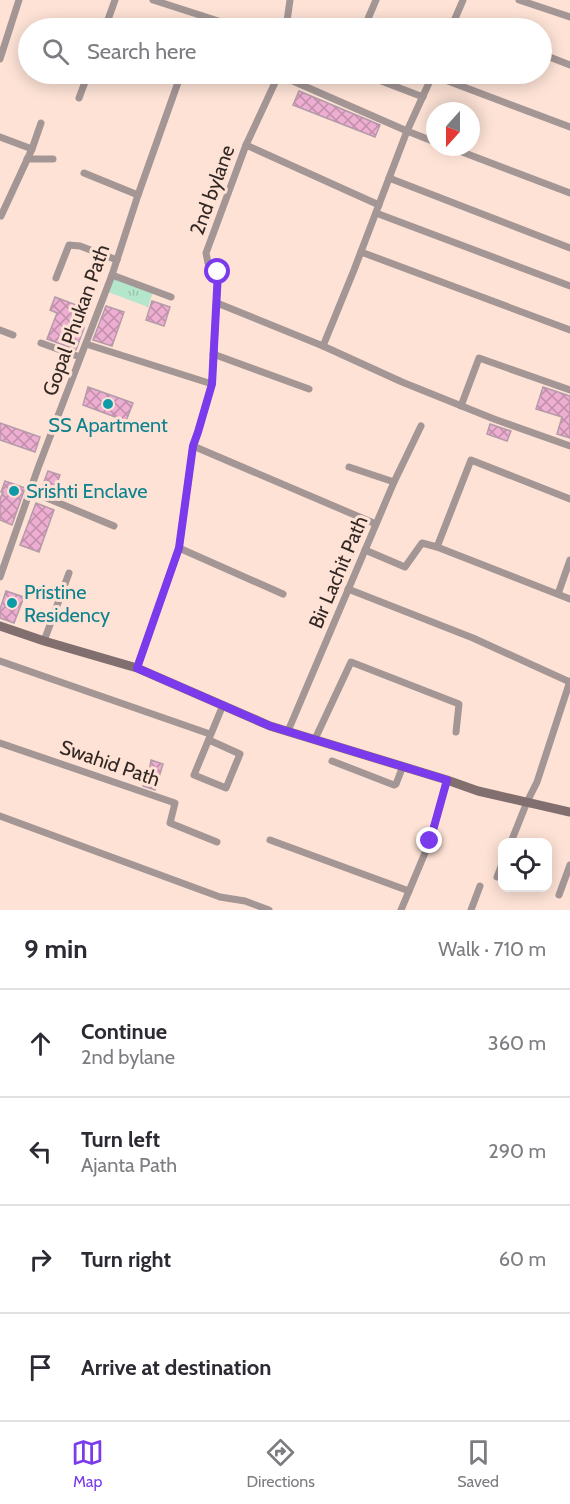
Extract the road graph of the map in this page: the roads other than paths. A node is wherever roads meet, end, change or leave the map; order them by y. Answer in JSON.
{"nodes":[{"id":1,"x":19,"y":0,"type":"edge"},
{"id":2,"x":116,"y":0,"type":"edge"},
{"id":3,"x":153,"y":0,"type":"edge"},
{"id":4,"x":290,"y":0,"type":"edge"},
{"id":5,"x":376,"y":0,"type":"edge"},
{"id":6,"x":463,"y":0,"type":"edge"},
{"id":7,"x":519,"y":0,"type":"edge"},
{"id":8,"x":202,"y":16,"type":"joint"},
{"id":9,"x":570,"y":17,"type":"edge"},
{"id":10,"x":109,"y":18,"type":"edge"},
{"id":11,"x":208,"y":18,"type":"edge"},
{"id":12,"x":287,"y":18,"type":"edge"},
{"id":13,"x":368,"y":18,"type":"edge"},
{"id":14,"x":456,"y":18,"type":"edge"},
{"id":15,"x":552,"y":58,"type":"edge"},
{"id":16,"x":0,"y":59,"type":"edge"},
{"id":17,"x":570,"y":65,"type":"edge"},
{"id":18,"x":84,"y":84,"type":"edge"},
{"id":19,"x":178,"y":84,"type":"edge"},
{"id":20,"x":274,"y":84,"type":"edge"},
{"id":21,"x":301,"y":84,"type":"edge"},
{"id":22,"x":389,"y":84,"type":"edge"},
{"id":23,"x":428,"y":84,"type":"edge"},
{"id":24,"x":458,"y":84,"type":"edge"},
{"id":25,"x":423,"y":97,"type":"junction"},
{"id":26,"x":79,"y":98,"type":"dead end"},
{"id":27,"x":41,"y":123,"type":"dead end"},
{"id":28,"x":570,"y":127,"type":"edge"},
{"id":29,"x":407,"y":131,"type":"junction"},
{"id":30,"x":0,"y":137,"type":"edge"},
{"id":31,"x":426,"y":138,"type":"edge"},
{"id":32,"x":246,"y":145,"type":"junction"},
{"id":33,"x":32,"y":149,"type":"junction"},
{"id":34,"x":473,"y":156,"type":"edge"},
{"id":35,"x":27,"y":159,"type":"junction"},
{"id":36,"x":53,"y":159,"type":"dead end"},
{"id":37,"x":84,"y":173,"type":"dead end"},
{"id":38,"x":389,"y":178,"type":"junction"},
{"id":39,"x":570,"y":193,"type":"edge"},
{"id":40,"x":138,"y":195,"type":"junction"},
{"id":41,"x":379,"y":205,"type":"junction"},
{"id":42,"x":376,"y":213,"type":"junction"},
{"id":43,"x":0,"y":217,"type":"edge"},
{"id":44,"x":570,"y":248,"type":"edge"},
{"id":45,"x":361,"y":252,"type":"junction"},
{"id":46,"x":117,"y":260,"type":"junction"},
{"id":47,"x":112,"y":275,"type":"junction"},
{"id":48,"x":56,"y":278,"type":"dead end"},
{"id":49,"x":570,"y":286,"type":"edge"},
{"id":50,"x":171,"y":297,"type":"dead end"},
{"id":51,"x":217,"y":303,"type":"junction"},
{"id":52,"x":0,"y":330,"type":"edge"},
{"id":53,"x":570,"y":330,"type":"edge"},
{"id":54,"x":13,"y":334,"type":"dead end"},
{"id":55,"x":40,"y":343,"type":"dead end"},
{"id":56,"x":86,"y":344,"type":"junction"},
{"id":57,"x":323,"y":346,"type":"junction"},
{"id":58,"x":213,"y":354,"type":"junction"},
{"id":59,"x":80,"y":357,"type":"junction"},
{"id":60,"x":212,"y":384,"type":"junction"},
{"id":61,"x":309,"y":389,"type":"dead end"},
{"id":62,"x":570,"y":390,"type":"edge"},
{"id":63,"x":461,"y":406,"type":"junction"},
{"id":64,"x":421,"y":426,"type":"dead end"},
{"id":65,"x":193,"y":446,"type":"junction"},
{"id":66,"x":570,"y":446,"type":"edge"},
{"id":67,"x":349,"y":467,"type":"dead end"},
{"id":68,"x":394,"y":482,"type":"junction"},
{"id":69,"x":30,"y":491,"type":"junction"},
{"id":70,"x":570,"y":499,"type":"edge"},
{"id":71,"x":376,"y":524,"type":"junction"},
{"id":72,"x":114,"y":526,"type":"dead end"},
{"id":73,"x":437,"y":547,"type":"junction"},
{"id":74,"x":179,"y":548,"type":"junction"},
{"id":75,"x":365,"y":550,"type":"junction"},
{"id":76,"x":570,"y":560,"type":"edge"},
{"id":77,"x":69,"y":573,"type":"dead end"},
{"id":78,"x":0,"y":577,"type":"edge"},
{"id":79,"x":348,"y":589,"type":"junction"},
{"id":80,"x":283,"y":594,"type":"dead end"},
{"id":81,"x":558,"y":594,"type":"junction"},
{"id":82,"x":570,"y":599,"type":"edge"},
{"id":83,"x":0,"y":626,"type":"edge"},
{"id":84,"x":44,"y":641,"type":"junction"},
{"id":85,"x":0,"y":661,"type":"edge"},
{"id":86,"x":137,"y":668,"type":"junction"},
{"id":87,"x":570,"y":681,"type":"edge"},
{"id":88,"x":223,"y":705,"type":"junction"},
{"id":89,"x":288,"y":731,"type":"junction"},
{"id":90,"x":456,"y":732,"type":"dead end"},
{"id":91,"x":208,"y":737,"type":"junction"},
{"id":92,"x":315,"y":740,"type":"junction"},
{"id":93,"x":0,"y":743,"type":"edge"},
{"id":94,"x":332,"y":761,"type":"dead end"},
{"id":95,"x":403,"y":766,"type":"junction"},
{"id":96,"x":447,"y":780,"type":"junction"},
{"id":97,"x":527,"y":802,"type":"junction"},
{"id":98,"x":570,"y":812,"type":"edge"},
{"id":99,"x":0,"y":816,"type":"edge"},
{"id":100,"x":513,"y":838,"type":"edge"},
{"id":101,"x":270,"y":840,"type":"dead end"},
{"id":102,"x":217,"y":842,"type":"dead end"},
{"id":103,"x":570,"y":866,"type":"edge"},
{"id":104,"x":480,"y":886,"type":"dead end"},
{"id":105,"x":409,"y":891,"type":"junction"},
{"id":106,"x":559,"y":895,"type":"dead end"},
{"id":107,"x":269,"y":910,"type":"edge"},
{"id":108,"x":401,"y":910,"type":"edge"},
{"id":109,"x":471,"y":910,"type":"edge"}],
"edges":[{"from":1,"to":16,"type":"street"},
{"from":2,"to":10,"type":"street"},
{"from":3,"to":8,"type":"street"},
{"from":4,"to":12,"type":"street"},
{"from":5,"to":13,"type":"street"},
{"from":6,"to":14,"type":"street"},
{"from":7,"to":9,"type":"street"},
{"from":8,"to":11,"type":"street"},
{"from":15,"to":17,"type":"street"},
{"from":18,"to":26,"type":"street"},
{"from":19,"to":40,"type":"street","name":"Gopal Phukan Path"},
{"from":20,"to":32,"type":"street","name":"2nd bylane"},
{"from":21,"to":29,"type":"street"},
{"from":22,"to":25,"type":"street"},
{"from":23,"to":25,"type":"street"},
{"from":24,"to":28,"type":"street"},
{"from":25,"to":29,"type":"street"},
{"from":27,"to":33,"type":"street"},
{"from":29,"to":31,"type":"street"},
{"from":29,"to":38,"type":"street"},
{"from":30,"to":33,"type":"street"},
{"from":32,"to":41,"type":"street"},
{"from":32,"to":51,"type":"street","name":"2nd bylane"},
{"from":33,"to":35,"type":"street"},
{"from":34,"to":39,"type":"street"},
{"from":35,"to":36,"type":"street"},
{"from":35,"to":43,"type":"street"},
{"from":37,"to":40,"type":"street"},
{"from":38,"to":41,"type":"street"},
{"from":38,"to":44,"type":"street"},
{"from":40,"to":46,"type":"street","name":"Gopal Phukan Path"},
{"from":41,"to":42,"type":"street"},
{"from":42,"to":45,"type":"street"},
{"from":42,"to":49,"type":"street"},
{"from":45,"to":53,"type":"street"},
{"from":45,"to":57,"type":"street"},
{"from":46,"to":47,"type":"street","name":"Gopal Phukan Path"},
{"from":46,"to":48,"type":"street"},
{"from":47,"to":50,"type":"street"},
{"from":47,"to":56,"type":"street","name":"Gopal Phukan Path"},
{"from":51,"to":57,"type":"street"},
{"from":51,"to":58,"type":"street","name":"2nd bylane"},
{"from":52,"to":54,"type":"street"},
{"from":55,"to":59,"type":"street"},
{"from":56,"to":59,"type":"street","name":"Gopal Phukan Path"},
{"from":56,"to":60,"type":"street"},
{"from":57,"to":63,"type":"street"},
{"from":58,"to":60,"type":"street","name":"2nd bylane"},
{"from":58,"to":61,"type":"street"},
{"from":59,"to":69,"type":"street","name":"Gopal Phukan Path"},
{"from":60,"to":65,"type":"street","name":"2nd bylane"},
{"from":62,"to":63,"type":"street"},
{"from":63,"to":66,"type":"street"},
{"from":64,"to":68,"type":"street","name":"Bir Lachit Path"},
{"from":65,"to":71,"type":"street"},
{"from":65,"to":74,"type":"street","name":"2nd bylane"},
{"from":67,"to":68,"type":"street"},
{"from":68,"to":71,"type":"street","name":"Bir Lachit Path"},
{"from":69,"to":72,"type":"street"},
{"from":69,"to":78,"type":"street","name":"Gopal Phukan Path"},
{"from":70,"to":73,"type":"street"},
{"from":71,"to":75,"type":"street","name":"Bir Lachit Path"},
{"from":73,"to":75,"type":"street"},
{"from":73,"to":81,"type":"street"},
{"from":74,"to":80,"type":"street"},
{"from":74,"to":86,"type":"street","name":"2nd bylane"},
{"from":75,"to":79,"type":"street","name":"Bir Lachit Path"},
{"from":76,"to":81,"type":"street"},
{"from":77,"to":84,"type":"street"},
{"from":79,"to":87,"type":"street"},
{"from":79,"to":89,"type":"street","name":"Bir Lachit Path"},
{"from":81,"to":82,"type":"street"},
{"from":83,"to":84,"type":"street"},
{"from":84,"to":86,"type":"street"},
{"from":85,"to":91,"type":"street"},
{"from":86,"to":88,"type":"street"},
{"from":87,"to":97,"type":"street"},
{"from":88,"to":89,"type":"street"},
{"from":88,"to":91,"type":"street"},
{"from":89,"to":92,"type":"street"},
{"from":90,"to":92,"type":"street"},
{"from":91,"to":91,"type":"street"},
{"from":92,"to":95,"type":"street"},
{"from":93,"to":102,"type":"street","name":"Swahid Path"},
{"from":94,"to":95,"type":"street"},
{"from":95,"to":96,"type":"street"},
{"from":96,"to":97,"type":"street"},
{"from":96,"to":105,"type":"street"},
{"from":97,"to":98,"type":"street"},
{"from":97,"to":100,"type":"street"},
{"from":99,"to":107,"type":"street"},
{"from":101,"to":105,"type":"street"},
{"from":103,"to":106,"type":"street"},
{"from":104,"to":109,"type":"street"},
{"from":105,"to":108,"type":"street"}]}
